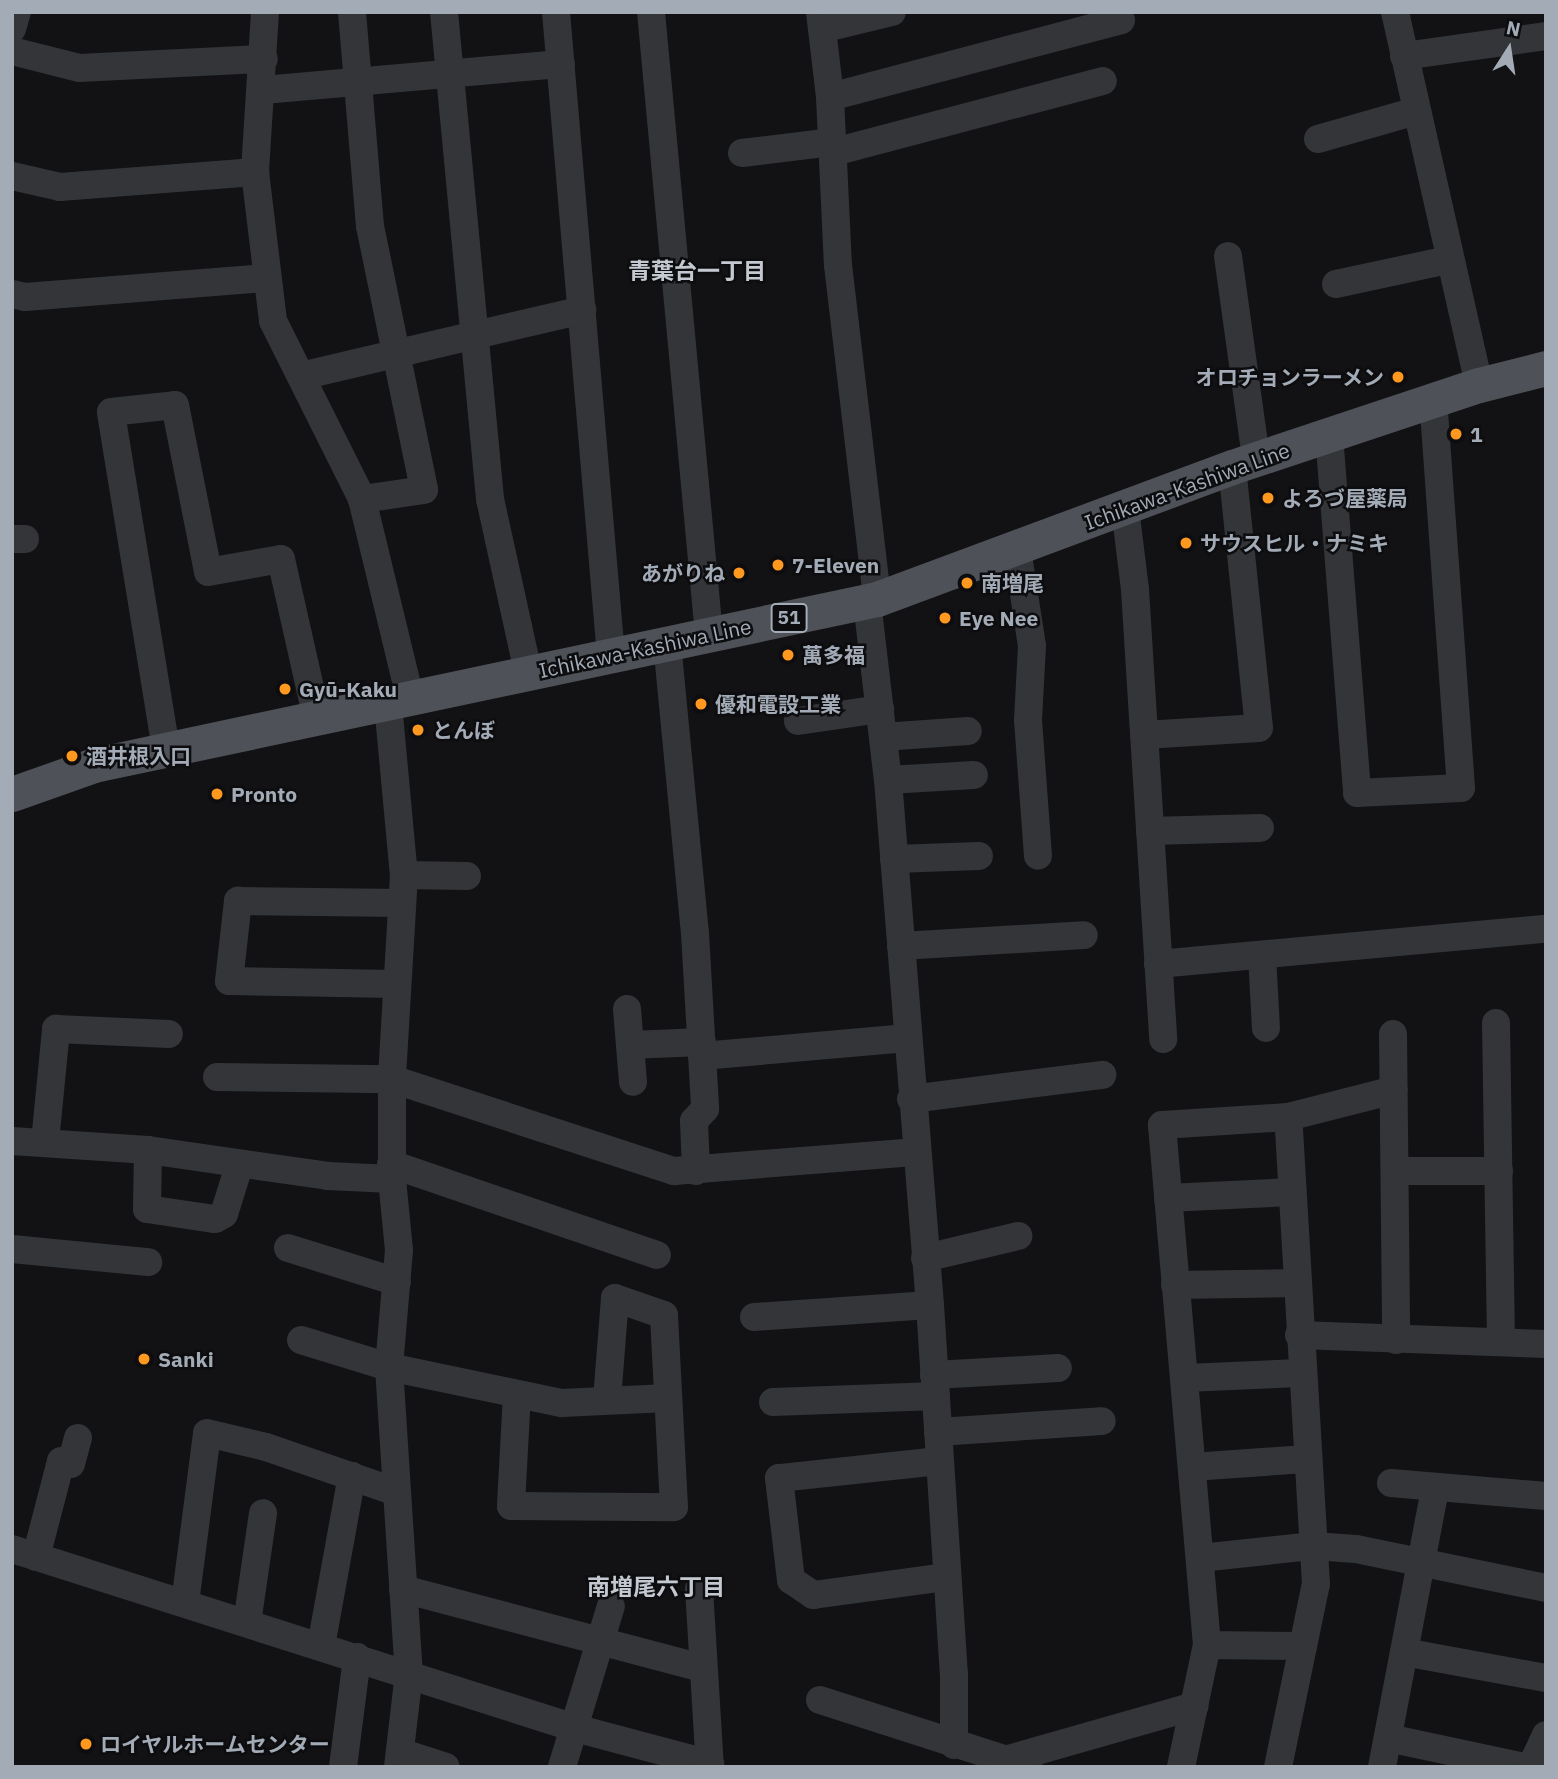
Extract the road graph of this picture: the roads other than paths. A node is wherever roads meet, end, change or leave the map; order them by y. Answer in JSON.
{"nodes":[{"id":1,"x":17,"y":12,"type":"edge"},
{"id":2,"x":265,"y":12,"type":"edge"},
{"id":3,"x":352,"y":12,"type":"edge"},
{"id":4,"x":444,"y":12,"type":"edge"},
{"id":5,"x":556,"y":12,"type":"edge"},
{"id":6,"x":651,"y":12,"type":"edge"},
{"id":7,"x":892,"y":12,"type":"edge"},
{"id":8,"x":1395,"y":12,"type":"edge"},
{"id":9,"x":821,"y":20,"type":"edge"},
{"id":10,"x":1121,"y":20,"type":"dead end"},
{"id":11,"x":12,"y":29,"type":"edge"},
{"id":12,"x":1546,"y":36,"type":"edge"},
{"id":13,"x":12,"y":51,"type":"edge"},
{"id":14,"x":1404,"y":56,"type":"junction"},
{"id":15,"x":264,"y":59,"type":"junction"},
{"id":16,"x":561,"y":64,"type":"junction"},
{"id":17,"x":450,"y":74,"type":"junction"},
{"id":18,"x":1103,"y":81,"type":"dead end"},
{"id":19,"x":356,"y":82,"type":"junction"},
{"id":20,"x":262,"y":90,"type":"junction"},
{"id":21,"x":830,"y":97,"type":"junction"},
{"id":22,"x":1416,"y":111,"type":"junction"},
{"id":23,"x":1318,"y":139,"type":"dead end"},
{"id":24,"x":834,"y":147,"type":"junction"},
{"id":25,"x":742,"y":153,"type":"dead end"},
{"id":26,"x":255,"y":172,"type":"junction"},
{"id":27,"x":12,"y":176,"type":"edge"},
{"id":28,"x":1228,"y":256,"type":"dead end"},
{"id":29,"x":1448,"y":260,"type":"junction"},
{"id":30,"x":265,"y":278,"type":"junction"},
{"id":31,"x":1336,"y":284,"type":"dead end"},
{"id":32,"x":12,"y":294,"type":"edge"},
{"id":33,"x":582,"y":310,"type":"junction"},
{"id":34,"x":477,"y":335,"type":"junction"},
{"id":35,"x":398,"y":353,"type":"junction"},
{"id":36,"x":1546,"y":368,"type":"edge"},
{"id":37,"x":301,"y":376,"type":"junction"},
{"id":38,"x":1479,"y":385,"type":"junction"},
{"id":39,"x":1433,"y":400,"type":"junction"},
{"id":40,"x":1329,"y":435,"type":"junction"},
{"id":41,"x":1244,"y":463,"type":"junction"},
{"id":42,"x":362,"y":499,"type":"junction"},
{"id":43,"x":1125,"y":508,"type":"junction"},
{"id":44,"x":1017,"y":549,"type":"junction"},
{"id":45,"x":872,"y":600,"type":"junction"},
{"id":46,"x":709,"y":635,"type":"junction"},
{"id":47,"x":667,"y":643,"type":"junction"},
{"id":48,"x":611,"y":656,"type":"junction"},
{"id":49,"x":528,"y":672,"type":"junction"},
{"id":50,"x":399,"y":701,"type":"junction"},
{"id":51,"x":880,"y":709,"type":"junction"},
{"id":52,"x":317,"y":719,"type":"junction"},
{"id":53,"x":798,"y":721,"type":"dead end"},
{"id":54,"x":968,"y":731,"type":"dead end"},
{"id":55,"x":1144,"y":736,"type":"junction"},
{"id":56,"x":883,"y":737,"type":"junction"},
{"id":57,"x":166,"y":749,"type":"junction"},
{"id":58,"x":974,"y":775,"type":"dead end"},
{"id":59,"x":888,"y":780,"type":"junction"},
{"id":60,"x":12,"y":793,"type":"edge"},
{"id":61,"x":1260,"y":828,"type":"dead end"},
{"id":62,"x":1150,"y":831,"type":"junction"},
{"id":63,"x":979,"y":856,"type":"dead end"},
{"id":64,"x":1038,"y":856,"type":"dead end"},
{"id":65,"x":894,"y":859,"type":"junction"},
{"id":66,"x":404,"y":875,"type":"junction"},
{"id":67,"x":467,"y":876,"type":"dead end"},
{"id":68,"x":402,"y":903,"type":"junction"},
{"id":69,"x":1546,"y":929,"type":"edge"},
{"id":70,"x":1084,"y":935,"type":"dead end"},
{"id":71,"x":901,"y":946,"type":"junction"},
{"id":72,"x":1262,"y":955,"type":"junction"},
{"id":73,"x":1158,"y":964,"type":"junction"},
{"id":74,"x":395,"y":984,"type":"junction"},
{"id":75,"x":627,"y":1009,"type":"dead end"},
{"id":76,"x":1496,"y":1023,"type":"dead end"},
{"id":77,"x":1266,"y":1028,"type":"dead end"},
{"id":78,"x":169,"y":1034,"type":"dead end"},
{"id":79,"x":1393,"y":1034,"type":"dead end"},
{"id":80,"x":907,"y":1038,"type":"junction"},
{"id":81,"x":1163,"y":1039,"type":"dead end"},
{"id":82,"x":630,"y":1045,"type":"junction"},
{"id":83,"x":702,"y":1049,"type":"junction"},
{"id":84,"x":1102,"y":1075,"type":"dead end"},
{"id":85,"x":217,"y":1077,"type":"dead end"},
{"id":86,"x":392,"y":1080,"type":"junction"},
{"id":87,"x":633,"y":1082,"type":"dead end"},
{"id":88,"x":1394,"y":1090,"type":"junction"},
{"id":89,"x":911,"y":1099,"type":"junction"},
{"id":90,"x":1288,"y":1117,"type":"junction"},
{"id":91,"x":12,"y":1141,"type":"edge"},
{"id":92,"x":45,"y":1142,"type":"junction"},
{"id":93,"x":148,"y":1150,"type":"junction"},
{"id":94,"x":914,"y":1152,"type":"junction"},
{"id":95,"x":240,"y":1163,"type":"junction"},
{"id":96,"x":696,"y":1171,"type":"junction"},
{"id":97,"x":1396,"y":1171,"type":"junction"},
{"id":98,"x":1499,"y":1171,"type":"junction"},
{"id":99,"x":391,"y":1172,"type":"junction"},
{"id":100,"x":1292,"y":1192,"type":"junction"},
{"id":101,"x":1168,"y":1198,"type":"junction"},
{"id":102,"x":1018,"y":1236,"type":"dead end"},
{"id":103,"x":288,"y":1248,"type":"dead end"},
{"id":104,"x":12,"y":1249,"type":"edge"},
{"id":105,"x":657,"y":1255,"type":"dead end"},
{"id":106,"x":925,"y":1258,"type":"junction"},
{"id":107,"x":148,"y":1262,"type":"dead end"},
{"id":108,"x":397,"y":1282,"type":"junction"},
{"id":109,"x":1297,"y":1283,"type":"junction"},
{"id":110,"x":1175,"y":1285,"type":"junction"},
{"id":111,"x":930,"y":1305,"type":"junction"},
{"id":112,"x":754,"y":1317,"type":"dead end"},
{"id":113,"x":1299,"y":1335,"type":"junction"},
{"id":114,"x":301,"y":1340,"type":"dead end"},
{"id":115,"x":1396,"y":1340,"type":"junction"},
{"id":116,"x":1502,"y":1341,"type":"junction"},
{"id":117,"x":1546,"y":1344,"type":"edge"},
{"id":118,"x":389,"y":1367,"type":"junction"},
{"id":119,"x":1058,"y":1368,"type":"dead end"},
{"id":120,"x":1300,"y":1373,"type":"junction"},
{"id":121,"x":1185,"y":1378,"type":"junction"},
{"id":122,"x":935,"y":1385,"type":"junction"},
{"id":123,"x":517,"y":1394,"type":"junction"},
{"id":124,"x":668,"y":1398,"type":"junction"},
{"id":125,"x":607,"y":1400,"type":"junction"},
{"id":126,"x":773,"y":1402,"type":"dead end"},
{"id":127,"x":1102,"y":1421,"type":"dead end"},
{"id":128,"x":938,"y":1432,"type":"junction"},
{"id":129,"x":78,"y":1438,"type":"dead end"},
{"id":130,"x":1307,"y":1459,"type":"junction"},
{"id":131,"x":939,"y":1461,"type":"junction"},
{"id":132,"x":1192,"y":1467,"type":"junction"},
{"id":133,"x":352,"y":1476,"type":"junction"},
{"id":134,"x":1391,"y":1483,"type":"dead end"},
{"id":135,"x":1435,"y":1488,"type":"junction"},
{"id":136,"x":394,"y":1491,"type":"junction"},
{"id":137,"x":1546,"y":1496,"type":"edge"},
{"id":138,"x":263,"y":1513,"type":"dead end"},
{"id":139,"x":1313,"y":1546,"type":"junction"},
{"id":140,"x":24,"y":1553,"type":"edge"},
{"id":141,"x":1200,"y":1558,"type":"junction"},
{"id":142,"x":1421,"y":1562,"type":"junction"},
{"id":143,"x":947,"y":1577,"type":"junction"},
{"id":144,"x":1546,"y":1588,"type":"edge"},
{"id":145,"x":403,"y":1589,"type":"junction"},
{"id":146,"x":699,"y":1589,"type":"dead end"},
{"id":147,"x":186,"y":1603,"type":"junction"},
{"id":148,"x":611,"y":1606,"type":"dead end"},
{"id":149,"x":247,"y":1623,"type":"junction"},
{"id":150,"x":599,"y":1643,"type":"junction"},
{"id":151,"x":1207,"y":1645,"type":"junction"},
{"id":152,"x":321,"y":1646,"type":"junction"},
{"id":153,"x":1303,"y":1646,"type":"junction"},
{"id":154,"x":1404,"y":1653,"type":"junction"},
{"id":155,"x":356,"y":1657,"type":"junction"},
{"id":156,"x":702,"y":1668,"type":"junction"},
{"id":157,"x":409,"y":1673,"type":"junction"},
{"id":158,"x":1546,"y":1678,"type":"edge"},
{"id":159,"x":820,"y":1700,"type":"dead end"},
{"id":160,"x":1194,"y":1706,"type":"junction"},
{"id":161,"x":575,"y":1728,"type":"junction"},
{"id":162,"x":1546,"y":1735,"type":"edge"},
{"id":163,"x":1388,"y":1738,"type":"junction"},
{"id":164,"x":954,"y":1745,"type":"junction"},
{"id":165,"x":399,"y":1759,"type":"edge"},
{"id":166,"x":1017,"y":1763,"type":"edge"},
{"id":167,"x":710,"y":1765,"type":"edge"},
{"id":168,"x":343,"y":1767,"type":"edge"},
{"id":169,"x":446,"y":1767,"type":"edge"},
{"id":170,"x":562,"y":1767,"type":"edge"},
{"id":171,"x":1181,"y":1767,"type":"edge"},
{"id":172,"x":1278,"y":1767,"type":"edge"},
{"id":173,"x":1382,"y":1767,"type":"edge"},
{"id":174,"x":1524,"y":1767,"type":"edge"},
{"id":175,"x":1531,"y":1767,"type":"edge"}],
"edges":[{"from":1,"to":11,"type":"street"},
{"from":2,"to":15,"type":"street"},
{"from":3,"to":19,"type":"street"},
{"from":4,"to":17,"type":"street"},
{"from":5,"to":16,"type":"street"},
{"from":6,"to":46,"type":"street"},
{"from":7,"to":9,"type":"street"},
{"from":8,"to":14,"type":"street"},
{"from":9,"to":21,"type":"street"},
{"from":10,"to":21,"type":"street"},
{"from":12,"to":14,"type":"street"},
{"from":13,"to":15,"type":"street"},
{"from":14,"to":22,"type":"street"},
{"from":15,"to":20,"type":"street"},
{"from":16,"to":17,"type":"street"},
{"from":16,"to":33,"type":"street"},
{"from":17,"to":19,"type":"street"},
{"from":17,"to":34,"type":"street"},
{"from":18,"to":24,"type":"street"},
{"from":19,"to":20,"type":"street"},
{"from":19,"to":35,"type":"street"},
{"from":20,"to":26,"type":"street"},
{"from":21,"to":24,"type":"street"},
{"from":22,"to":23,"type":"street"},
{"from":22,"to":29,"type":"street"},
{"from":24,"to":25,"type":"street"},
{"from":24,"to":45,"type":"street"},
{"from":26,"to":27,"type":"street"},
{"from":26,"to":30,"type":"street"},
{"from":28,"to":41,"type":"street"},
{"from":29,"to":31,"type":"street"},
{"from":29,"to":38,"type":"street"},
{"from":30,"to":32,"type":"street"},
{"from":30,"to":37,"type":"street"},
{"from":33,"to":34,"type":"street"},
{"from":33,"to":48,"type":"street"},
{"from":34,"to":35,"type":"street"},
{"from":34,"to":49,"type":"street"},
{"from":35,"to":37,"type":"street"},
{"from":35,"to":42,"type":"street"},
{"from":36,"to":38,"type":"main road","name":"Ichikawa-Kashiwa Line","number":"51"},
{"from":37,"to":42,"type":"street"},
{"from":38,"to":39,"type":"main road","name":"Ichikawa-Kashiwa Line","number":"51"},
{"from":39,"to":40,"type":"main road","name":"Ichikawa-Kashiwa Line","number":"51"},
{"from":39,"to":40,"type":"street"},
{"from":40,"to":41,"type":"main road","name":"Ichikawa-Kashiwa Line","number":"51"},
{"from":41,"to":43,"type":"main road","name":"Ichikawa-Kashiwa Line","number":"51"},
{"from":41,"to":55,"type":"street"},
{"from":42,"to":50,"type":"street"},
{"from":43,"to":44,"type":"main road","name":"Ichikawa-Kashiwa Line","number":"51"},
{"from":43,"to":55,"type":"street"},
{"from":44,"to":45,"type":"main road","name":"Ichikawa-Kashiwa Line","number":"51"},
{"from":44,"to":64,"type":"street"},
{"from":45,"to":46,"type":"main road","name":"Ichikawa-Kashiwa Line","number":"51"},
{"from":45,"to":51,"type":"street"},
{"from":46,"to":47,"type":"main road","name":"Ichikawa-Kashiwa Line","number":"51"},
{"from":47,"to":48,"type":"main road","name":"Ichikawa-Kashiwa Line","number":"51"},
{"from":47,"to":83,"type":"street"},
{"from":48,"to":49,"type":"main road","name":"Ichikawa-Kashiwa Line","number":"51"},
{"from":49,"to":50,"type":"main road","name":"Ichikawa-Kashiwa Line","number":"51"},
{"from":50,"to":52,"type":"main road","name":"Ichikawa-Kashiwa Line","number":"51"},
{"from":50,"to":66,"type":"street"},
{"from":51,"to":53,"type":"street"},
{"from":51,"to":56,"type":"street"},
{"from":52,"to":57,"type":"main road","name":"Ichikawa-Kashiwa Line","number":"51"},
{"from":52,"to":57,"type":"street"},
{"from":54,"to":56,"type":"street"},
{"from":55,"to":62,"type":"street"},
{"from":56,"to":59,"type":"street"},
{"from":57,"to":60,"type":"main road","name":"Ichikawa-Kashiwa Line","number":"51"},
{"from":58,"to":59,"type":"street"},
{"from":59,"to":65,"type":"street"},
{"from":61,"to":62,"type":"street"},
{"from":62,"to":73,"type":"street"},
{"from":63,"to":65,"type":"street"},
{"from":65,"to":71,"type":"street"},
{"from":66,"to":67,"type":"street"},
{"from":66,"to":68,"type":"street"},
{"from":68,"to":74,"type":"street"},
{"from":68,"to":74,"type":"street"},
{"from":69,"to":72,"type":"street"},
{"from":70,"to":71,"type":"street"},
{"from":71,"to":80,"type":"street"},
{"from":72,"to":73,"type":"street"},
{"from":72,"to":77,"type":"street"},
{"from":73,"to":81,"type":"street"},
{"from":74,"to":86,"type":"street"},
{"from":75,"to":82,"type":"street"},
{"from":76,"to":98,"type":"street"},
{"from":78,"to":92,"type":"street"},
{"from":79,"to":88,"type":"street"},
{"from":80,"to":83,"type":"street"},
{"from":80,"to":89,"type":"street"},
{"from":82,"to":83,"type":"street"},
{"from":82,"to":87,"type":"street"},
{"from":83,"to":96,"type":"street"},
{"from":84,"to":89,"type":"street"},
{"from":85,"to":86,"type":"street"},
{"from":86,"to":96,"type":"street"},
{"from":86,"to":99,"type":"street"},
{"from":88,"to":90,"type":"street"},
{"from":88,"to":97,"type":"street"},
{"from":89,"to":94,"type":"street"},
{"from":90,"to":100,"type":"street"},
{"from":90,"to":101,"type":"street"},
{"from":91,"to":92,"type":"street"},
{"from":92,"to":93,"type":"street"},
{"from":93,"to":95,"type":"street"},
{"from":93,"to":95,"type":"street"},
{"from":94,"to":96,"type":"street"},
{"from":94,"to":106,"type":"street"},
{"from":95,"to":99,"type":"street"},
{"from":97,"to":98,"type":"street"},
{"from":97,"to":115,"type":"street"},
{"from":98,"to":116,"type":"street"},
{"from":99,"to":105,"type":"street"},
{"from":99,"to":108,"type":"street"},
{"from":100,"to":101,"type":"street"},
{"from":100,"to":109,"type":"street"},
{"from":101,"to":110,"type":"street"},
{"from":102,"to":106,"type":"street"},
{"from":103,"to":108,"type":"street"},
{"from":104,"to":107,"type":"street"},
{"from":106,"to":111,"type":"street"},
{"from":108,"to":118,"type":"street"},
{"from":109,"to":110,"type":"street"},
{"from":109,"to":113,"type":"street"},
{"from":110,"to":121,"type":"street"},
{"from":111,"to":112,"type":"street"},
{"from":111,"to":122,"type":"street"},
{"from":113,"to":115,"type":"street"},
{"from":113,"to":120,"type":"street"},
{"from":114,"to":118,"type":"street"},
{"from":115,"to":116,"type":"street"},
{"from":116,"to":117,"type":"street"},
{"from":118,"to":123,"type":"street"},
{"from":118,"to":136,"type":"street"},
{"from":119,"to":122,"type":"street"},
{"from":120,"to":121,"type":"street"},
{"from":120,"to":130,"type":"street"},
{"from":121,"to":132,"type":"street"},
{"from":122,"to":126,"type":"street"},
{"from":122,"to":128,"type":"street"},
{"from":123,"to":124,"type":"street"},
{"from":123,"to":125,"type":"street"},
{"from":124,"to":125,"type":"street"},
{"from":124,"to":125,"type":"street"},
{"from":127,"to":128,"type":"street"},
{"from":128,"to":131,"type":"street"},
{"from":129,"to":140,"type":"street"},
{"from":130,"to":132,"type":"street"},
{"from":130,"to":139,"type":"street"},
{"from":131,"to":143,"type":"street"},
{"from":131,"to":143,"type":"street"},
{"from":132,"to":141,"type":"street"},
{"from":133,"to":136,"type":"street"},
{"from":133,"to":147,"type":"street"},
{"from":133,"to":152,"type":"street"},
{"from":134,"to":135,"type":"street"},
{"from":135,"to":137,"type":"street"},
{"from":135,"to":142,"type":"street"},
{"from":136,"to":145,"type":"street"},
{"from":138,"to":149,"type":"street"},
{"from":139,"to":141,"type":"street"},
{"from":139,"to":142,"type":"street"},
{"from":139,"to":153,"type":"street"},
{"from":140,"to":147,"type":"street"},
{"from":141,"to":151,"type":"street"},
{"from":142,"to":144,"type":"street"},
{"from":142,"to":154,"type":"street"},
{"from":143,"to":164,"type":"street"},
{"from":145,"to":150,"type":"street"},
{"from":145,"to":157,"type":"street"},
{"from":146,"to":156,"type":"street"},
{"from":147,"to":149,"type":"street"},
{"from":148,"to":150,"type":"street"},
{"from":149,"to":152,"type":"street"},
{"from":150,"to":156,"type":"street"},
{"from":150,"to":161,"type":"street"},
{"from":151,"to":153,"type":"street"},
{"from":151,"to":160,"type":"street"},
{"from":152,"to":155,"type":"street"},
{"from":153,"to":172,"type":"street"},
{"from":154,"to":158,"type":"street"},
{"from":154,"to":163,"type":"street"},
{"from":155,"to":157,"type":"street"},
{"from":155,"to":168,"type":"street"},
{"from":156,"to":167,"type":"street"},
{"from":157,"to":161,"type":"street"},
{"from":157,"to":165,"type":"street"},
{"from":159,"to":164,"type":"street"},
{"from":160,"to":166,"type":"street"},
{"from":160,"to":171,"type":"street"},
{"from":161,"to":167,"type":"street"},
{"from":161,"to":170,"type":"street"},
{"from":162,"to":175,"type":"street"},
{"from":163,"to":173,"type":"street"},
{"from":163,"to":174,"type":"street"},
{"from":164,"to":166,"type":"street"},
{"from":165,"to":169,"type":"street"}]}
